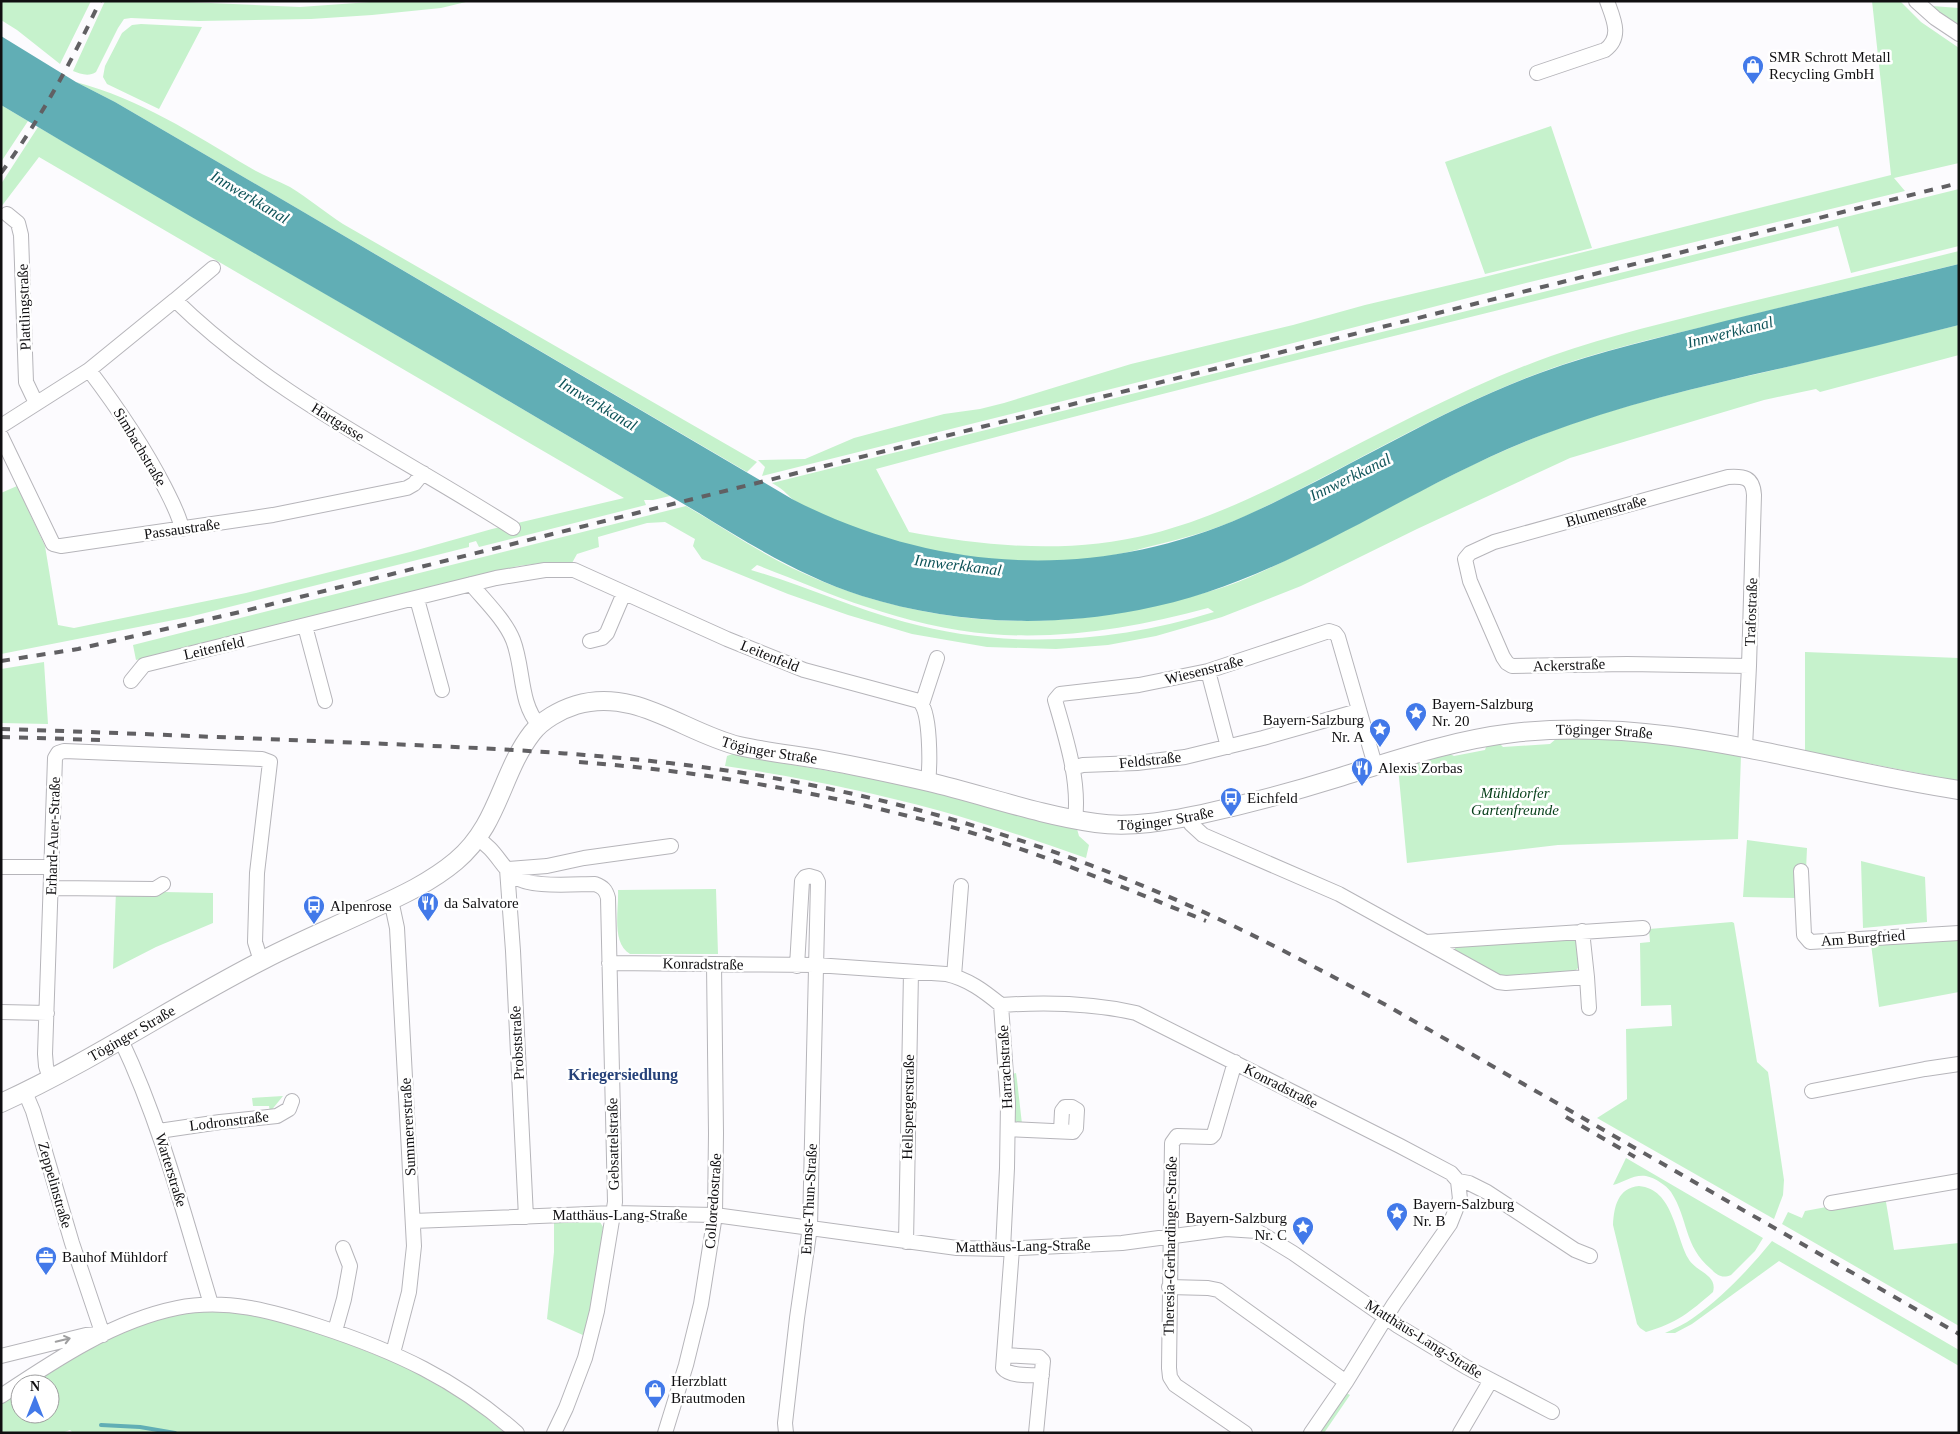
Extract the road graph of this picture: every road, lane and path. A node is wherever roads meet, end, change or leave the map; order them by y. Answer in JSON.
{"nodes":[{"id":1,"x":1607,"y":1,"type":"edge"},
{"id":2,"x":1916,"y":1,"type":"edge"},
{"id":3,"x":1959,"y":34,"type":"edge"},
{"id":4,"x":1537,"y":73,"type":"dead end"},
{"id":5,"x":7,"y":214,"type":"dead end"},
{"id":6,"x":213,"y":268,"type":"dead end"},
{"id":7,"x":175,"y":300,"type":"junction"},
{"id":8,"x":89,"y":370,"type":"junction"},
{"id":9,"x":36,"y":403,"type":"junction"},
{"id":10,"x":1,"y":426,"type":"edge"},
{"id":11,"x":1,"y":436,"type":"edge"},
{"id":12,"x":422,"y":474,"type":"junction"},
{"id":13,"x":1748,"y":479,"type":"joint"},
{"id":14,"x":513,"y":528,"type":"dead end"},
{"id":15,"x":182,"y":529,"type":"junction"},
{"id":16,"x":1467,"y":555,"type":"joint"},
{"id":17,"x":471,"y":584,"type":"junction"},
{"id":18,"x":624,"y":593,"type":"junction"},
{"id":19,"x":417,"y":598,"type":"junction"},
{"id":20,"x":305,"y":626,"type":"junction"},
{"id":21,"x":590,"y":641,"type":"dead end"},
{"id":22,"x":937,"y":658,"type":"dead end"},
{"id":23,"x":1749,"y":666,"type":"junction"},
{"id":24,"x":1208,"y":671,"type":"junction"},
{"id":25,"x":131,"y":681,"type":"dead end"},
{"id":26,"x":442,"y":690,"type":"dead end"},
{"id":27,"x":325,"y":700,"type":"dead end"},
{"id":28,"x":922,"y":704,"type":"junction"},
{"id":29,"x":1358,"y":711,"type":"junction"},
{"id":30,"x":539,"y":726,"type":"junction"},
{"id":31,"x":1228,"y":747,"type":"junction"},
{"id":32,"x":1745,"y":747,"type":"junction"},
{"id":33,"x":1375,"y":766,"type":"junction"},
{"id":34,"x":1072,"y":768,"type":"junction"},
{"id":35,"x":928,"y":782,"type":"junction"},
{"id":36,"x":1959,"y":790,"type":"edge"},
{"id":37,"x":1188,"y":817,"type":"junction"},
{"id":38,"x":1075,"y":820,"type":"junction"},
{"id":39,"x":477,"y":839,"type":"junction"},
{"id":40,"x":671,"y":846,"type":"dead end"},
{"id":41,"x":1,"y":867,"type":"edge"},
{"id":42,"x":52,"y":867,"type":"junction"},
{"id":43,"x":507,"y":869,"type":"junction"},
{"id":44,"x":1801,"y":871,"type":"dead end"},
{"id":45,"x":163,"y":884,"type":"dead end"},
{"id":46,"x":961,"y":886,"type":"dead end"},
{"id":47,"x":52,"y":888,"type":"junction"},
{"id":48,"x":391,"y":900,"type":"junction"},
{"id":49,"x":1643,"y":928,"type":"dead end"},
{"id":50,"x":1582,"y":931,"type":"junction"},
{"id":51,"x":1959,"y":933,"type":"edge"},
{"id":52,"x":1425,"y":942,"type":"junction"},
{"id":53,"x":260,"y":961,"type":"junction"},
{"id":54,"x":609,"y":963,"type":"junction"},
{"id":55,"x":714,"y":964,"type":"junction"},
{"id":56,"x":816,"y":965,"type":"junction"},
{"id":57,"x":797,"y":966,"type":"junction"},
{"id":58,"x":911,"y":972,"type":"junction"},
{"id":59,"x":954,"y":976,"type":"junction"},
{"id":60,"x":1587,"y":977,"type":"junction"},
{"id":61,"x":1001,"y":1005,"type":"junction"},
{"id":62,"x":1589,"y":1008,"type":"dead end"},
{"id":63,"x":1,"y":1012,"type":"edge"},
{"id":64,"x":47,"y":1013,"type":"junction"},
{"id":65,"x":121,"y":1040,"type":"junction"},
{"id":66,"x":1235,"y":1062,"type":"junction"},
{"id":67,"x":1959,"y":1064,"type":"edge"},
{"id":68,"x":50,"y":1079,"type":"junction"},
{"id":69,"x":1812,"y":1091,"type":"dead end"},
{"id":70,"x":25,"y":1092,"type":"junction"},
{"id":71,"x":292,"y":1101,"type":"dead end"},
{"id":72,"x":1,"y":1103,"type":"edge"},
{"id":73,"x":1008,"y":1129,"type":"junction"},
{"id":74,"x":159,"y":1131,"type":"junction"},
{"id":75,"x":1061,"y":1131,"type":"dead end"},
{"id":76,"x":1458,"y":1181,"type":"junction"},
{"id":77,"x":1959,"y":1181,"type":"edge"},
{"id":78,"x":1831,"y":1203,"type":"dead end"},
{"id":79,"x":614,"y":1213,"type":"junction"},
{"id":80,"x":715,"y":1215,"type":"junction"},
{"id":81,"x":526,"y":1217,"type":"junction"},
{"id":82,"x":413,"y":1221,"type":"junction"},
{"id":83,"x":810,"y":1227,"type":"junction"},
{"id":84,"x":1169,"y":1236,"type":"junction"},
{"id":85,"x":906,"y":1242,"type":"junction"},
{"id":86,"x":343,"y":1248,"type":"dead end"},
{"id":87,"x":1008,"y":1249,"type":"junction"},
{"id":88,"x":1590,"y":1256,"type":"dead end"},
{"id":89,"x":1169,"y":1287,"type":"junction"},
{"id":90,"x":211,"y":1304,"type":"junction"},
{"id":91,"x":1386,"y":1317,"type":"junction"},
{"id":92,"x":335,"y":1331,"type":"junction"},
{"id":93,"x":103,"y":1335,"type":"junction"},
{"id":94,"x":393,"y":1353,"type":"junction"},
{"id":95,"x":1,"y":1356,"type":"edge"},
{"id":96,"x":1491,"y":1380,"type":"junction"},
{"id":97,"x":1346,"y":1382,"type":"junction"},
{"id":98,"x":1,"y":1396,"type":"edge"},
{"id":99,"x":1552,"y":1412,"type":"dead end"},
{"id":100,"x":786,"y":1432,"type":"edge"},
{"id":101,"x":517,"y":1433,"type":"edge"},
{"id":102,"x":554,"y":1433,"type":"edge"},
{"id":103,"x":666,"y":1433,"type":"edge"},
{"id":104,"x":1036,"y":1433,"type":"edge"},
{"id":105,"x":1245,"y":1433,"type":"edge"},
{"id":106,"x":1311,"y":1433,"type":"edge"},
{"id":107,"x":1460,"y":1433,"type":"edge"}],
"edges":[{"from":1,"to":4,"type":"street"},
{"from":2,"to":3,"type":"street"},
{"from":5,"to":9,"type":"street","name":"Plattlingstraße"},
{"from":6,"to":7,"type":"street"},
{"from":7,"to":8,"type":"street"},
{"from":7,"to":12,"type":"street","name":"Hartgasse"},
{"from":8,"to":9,"type":"street"},
{"from":8,"to":15,"type":"street","name":"Simbachstraße"},
{"from":9,"to":10,"type":"street"},
{"from":11,"to":15,"type":"street","name":"Passaustraße"},
{"from":12,"to":14,"type":"street","name":"Hartgasse"},
{"from":12,"to":15,"type":"street","name":"Passaustraße"},
{"from":13,"to":16,"type":"street","name":"Blumenstraße"},
{"from":13,"to":23,"type":"street","name":"Trafostraße"},
{"from":16,"to":23,"type":"street","name":"Ackerstraße"},
{"from":17,"to":18,"type":"street","name":"Leitenfeld"},
{"from":17,"to":19,"type":"street","name":"Leitenfeld"},
{"from":17,"to":30,"type":"street"},
{"from":18,"to":21,"type":"street"},
{"from":18,"to":28,"type":"street","name":"Leitenfeld"},
{"from":19,"to":20,"type":"street","name":"Leitenfeld"},
{"from":19,"to":26,"type":"street"},
{"from":20,"to":25,"type":"street","name":"Leitenfeld"},
{"from":20,"to":27,"type":"street"},
{"from":22,"to":28,"type":"street"},
{"from":23,"to":32,"type":"street","name":"Trafostraße"},
{"from":24,"to":29,"type":"street","name":"Wiesenstraße"},
{"from":24,"to":31,"type":"street"},
{"from":24,"to":34,"type":"street","name":"Wiesenstraße"},
{"from":28,"to":35,"type":"street"},
{"from":29,"to":31,"type":"street","name":"Feldstraße"},
{"from":29,"to":33,"type":"street","name":"Wiesenstraße"},
{"from":30,"to":35,"type":"street","name":"Töginger Straße"},
{"from":30,"to":39,"type":"street","name":"Töginger Straße"},
{"from":31,"to":34,"type":"street","name":"Feldstraße"},
{"from":32,"to":33,"type":"street","name":"Töginger Straße"},
{"from":32,"to":36,"type":"street","name":"Töginger Straße"},
{"from":33,"to":37,"type":"street","name":"Töginger Straße"},
{"from":34,"to":38,"type":"street","name":"Wiesenstraße"},
{"from":35,"to":38,"type":"street","name":"Töginger Straße"},
{"from":37,"to":38,"type":"street","name":"Töginger Straße"},
{"from":37,"to":52,"type":"street"},
{"from":39,"to":43,"type":"street"},
{"from":39,"to":48,"type":"street","name":"Töginger Straße"},
{"from":40,"to":43,"type":"street"},
{"from":41,"to":42,"type":"street"},
{"from":42,"to":47,"type":"street","name":"Erhard-Auer-Straße"},
{"from":42,"to":53,"type":"street","name":"Erhard-Auer-Straße"},
{"from":43,"to":54,"type":"street","name":"Gebsattelstraße"},
{"from":43,"to":81,"type":"street","name":"Probststraße"},
{"from":44,"to":51,"type":"street","name":"Am Burgfried"},
{"from":45,"to":47,"type":"street"},
{"from":46,"to":59,"type":"street"},
{"from":47,"to":64,"type":"street","name":"Erhard-Auer-Straße"},
{"from":48,"to":53,"type":"street","name":"Töginger Straße"},
{"from":48,"to":82,"type":"street","name":"Summererstraße"},
{"from":49,"to":50,"type":"street"},
{"from":50,"to":52,"type":"street"},
{"from":50,"to":60,"type":"street"},
{"from":52,"to":60,"type":"street"},
{"from":53,"to":65,"type":"street","name":"Töginger Straße"},
{"from":54,"to":55,"type":"street","name":"Konradstraße"},
{"from":54,"to":79,"type":"street","name":"Gebsattelstraße"},
{"from":55,"to":57,"type":"street","name":"Konradstraße"},
{"from":55,"to":80,"type":"street","name":"Colloredostraße"},
{"from":56,"to":57,"type":"street","name":"Konradstraße"},
{"from":56,"to":57,"type":"street"},
{"from":56,"to":58,"type":"street","name":"Konradstraße"},
{"from":56,"to":83,"type":"street","name":"Ernst-Thun-Straße"},
{"from":58,"to":59,"type":"street","name":"Konradstraße"},
{"from":58,"to":85,"type":"street","name":"Hellspergerstraße"},
{"from":59,"to":61,"type":"street","name":"Konradstraße"},
{"from":60,"to":62,"type":"street"},
{"from":61,"to":66,"type":"street","name":"Konradstraße"},
{"from":61,"to":73,"type":"street","name":"Harrachstraße"},
{"from":63,"to":64,"type":"street"},
{"from":64,"to":68,"type":"street","name":"Erhard-Auer-Straße"},
{"from":65,"to":68,"type":"street","name":"Töginger Straße"},
{"from":65,"to":74,"type":"street","name":"Warterstraße"},
{"from":66,"to":76,"type":"street","name":"Konradstraße"},
{"from":66,"to":84,"type":"street","name":"Theresia-Gerhardinger-Straße"},
{"from":67,"to":69,"type":"street"},
{"from":68,"to":70,"type":"street","name":"Töginger Straße"},
{"from":70,"to":72,"type":"street","name":"Töginger Straße"},
{"from":70,"to":93,"type":"street","name":"Zeppelinstraße"},
{"from":71,"to":74,"type":"street","name":"Lodronstraße"},
{"from":73,"to":75,"type":"street","name":"Harrachstraße"},
{"from":73,"to":87,"type":"street","name":"Harrachstraße"},
{"from":74,"to":90,"type":"street","name":"Warterstraße"},
{"from":76,"to":88,"type":"street","name":"Konradstraße"},
{"from":76,"to":91,"type":"street"},
{"from":77,"to":78,"type":"street"},
{"from":79,"to":80,"type":"street","name":"Matthäus-Lang-Straße"},
{"from":79,"to":81,"type":"street","name":"Matthäus-Lang-Straße"},
{"from":79,"to":102,"type":"street","name":"Gebsattelstraße"},
{"from":80,"to":83,"type":"street","name":"Matthäus-Lang-Straße"},
{"from":80,"to":103,"type":"street","name":"Colloredostraße"},
{"from":81,"to":82,"type":"street","name":"Matthäus-Lang-Straße"},
{"from":82,"to":94,"type":"street","name":"Summererstraße"},
{"from":83,"to":85,"type":"street","name":"Matthäus-Lang-Straße"},
{"from":83,"to":100,"type":"street","name":"Ernst-Thun-Straße"},
{"from":84,"to":87,"type":"street","name":"Matthäus-Lang-Straße"},
{"from":84,"to":89,"type":"street","name":"Theresia-Gerhardinger-Straße"},
{"from":84,"to":91,"type":"street","name":"Matthäus-Lang-Straße"},
{"from":85,"to":87,"type":"street","name":"Matthäus-Lang-Straße"},
{"from":86,"to":92,"type":"street"},
{"from":87,"to":104,"type":"street","name":"Harrachstraße"},
{"from":89,"to":97,"type":"street"},
{"from":89,"to":105,"type":"street","name":"Theresia-Gerhardinger-Straße"},
{"from":90,"to":92,"type":"street"},
{"from":90,"to":93,"type":"street"},
{"from":91,"to":96,"type":"street","name":"Matthäus-Lang-Straße"},
{"from":91,"to":97,"type":"street"},
{"from":92,"to":94,"type":"street"},
{"from":95,"to":93,"type":"street","one_way":true},
{"from":93,"to":98,"type":"street"},
{"from":94,"to":101,"type":"street"},
{"from":96,"to":99,"type":"street","name":"Matthäus-Lang-Straße"},
{"from":96,"to":107,"type":"street"},
{"from":97,"to":106,"type":"street"}]}
